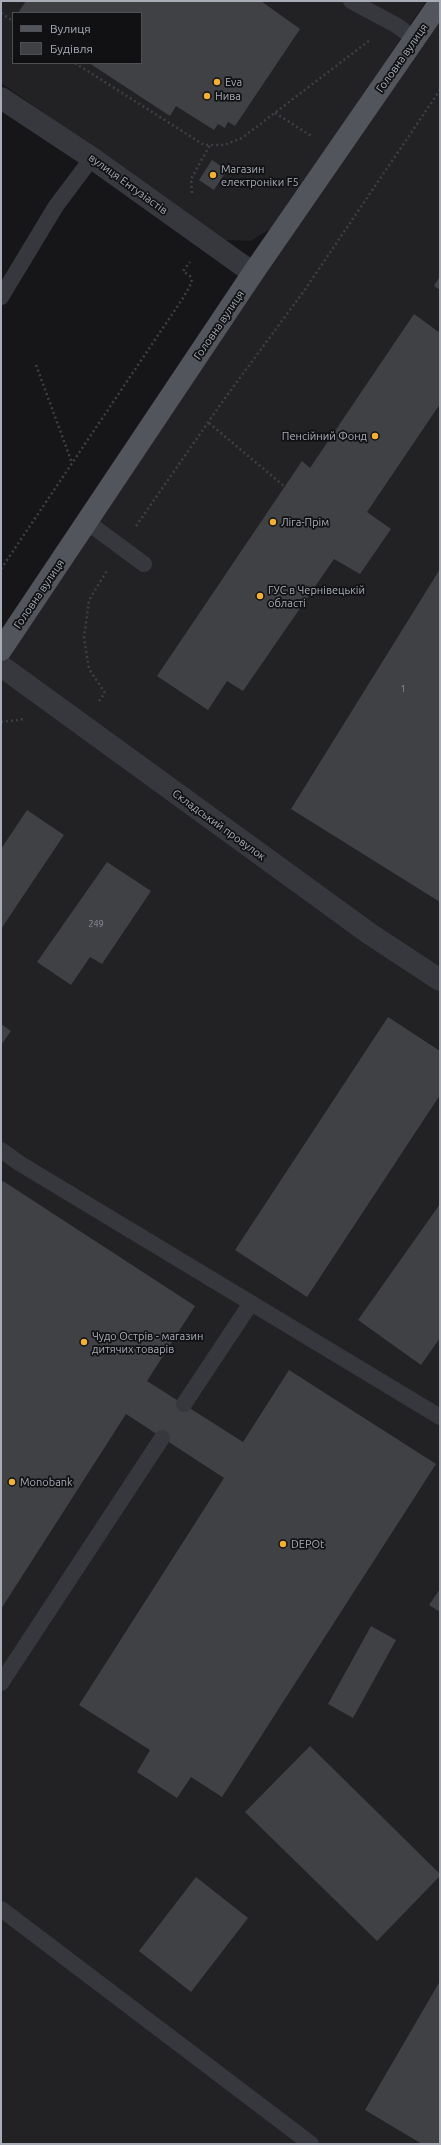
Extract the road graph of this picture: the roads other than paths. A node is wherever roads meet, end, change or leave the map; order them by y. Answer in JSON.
{"nodes":[{"id":1,"x":351,"y":1,"type":"edge"},
{"id":2,"x":440,"y":2,"type":"edge"},
{"id":3,"x":415,"y":39,"type":"junction"},
{"id":4,"x":1,"y":98,"type":"edge"},
{"id":5,"x":92,"y":158,"type":"junction"},
{"id":6,"x":253,"y":273,"type":"junction"},
{"id":7,"x":1,"y":297,"type":"edge"},
{"id":8,"x":87,"y":522,"type":"junction"},
{"id":9,"x":144,"y":564,"type":"dead end"},
{"id":10,"x":1,"y":650,"type":"edge"},
{"id":11,"x":1,"y":666,"type":"edge"},
{"id":12,"x":440,"y":980,"type":"edge"},
{"id":13,"x":1,"y":1150,"type":"edge"},
{"id":14,"x":251,"y":1303,"type":"junction"},
{"id":15,"x":184,"y":1404,"type":"dead end"},
{"id":16,"x":440,"y":1417,"type":"edge"},
{"id":17,"x":162,"y":1438,"type":"dead end"},
{"id":18,"x":1,"y":1684,"type":"edge"},
{"id":19,"x":1,"y":1909,"type":"edge"},
{"id":20,"x":311,"y":2144,"type":"edge"}],
"edges":[{"from":1,"to":3,"type":"lane"},
{"from":2,"to":3,"type":"main road","name":"Головна вулиця"},
{"from":3,"to":6,"type":"main road","name":"Головна вулиця"},
{"from":4,"to":5,"type":"street","name":"вулиця Ентузіастів"},
{"from":5,"to":6,"type":"street","name":"вулиця Ентузіастів"},
{"from":5,"to":7,"type":"lane"},
{"from":6,"to":8,"type":"main road","name":"Головна вулиця"},
{"from":8,"to":9,"type":"lane"},
{"from":8,"to":10,"type":"main road","name":"Головна вулиця"},
{"from":11,"to":12,"type":"street","name":"Складський провулок"},
{"from":13,"to":14,"type":"lane"},
{"from":14,"to":15,"type":"lane"},
{"from":14,"to":16,"type":"lane"},
{"from":17,"to":18,"type":"lane"},
{"from":19,"to":20,"type":"lane"}]}
